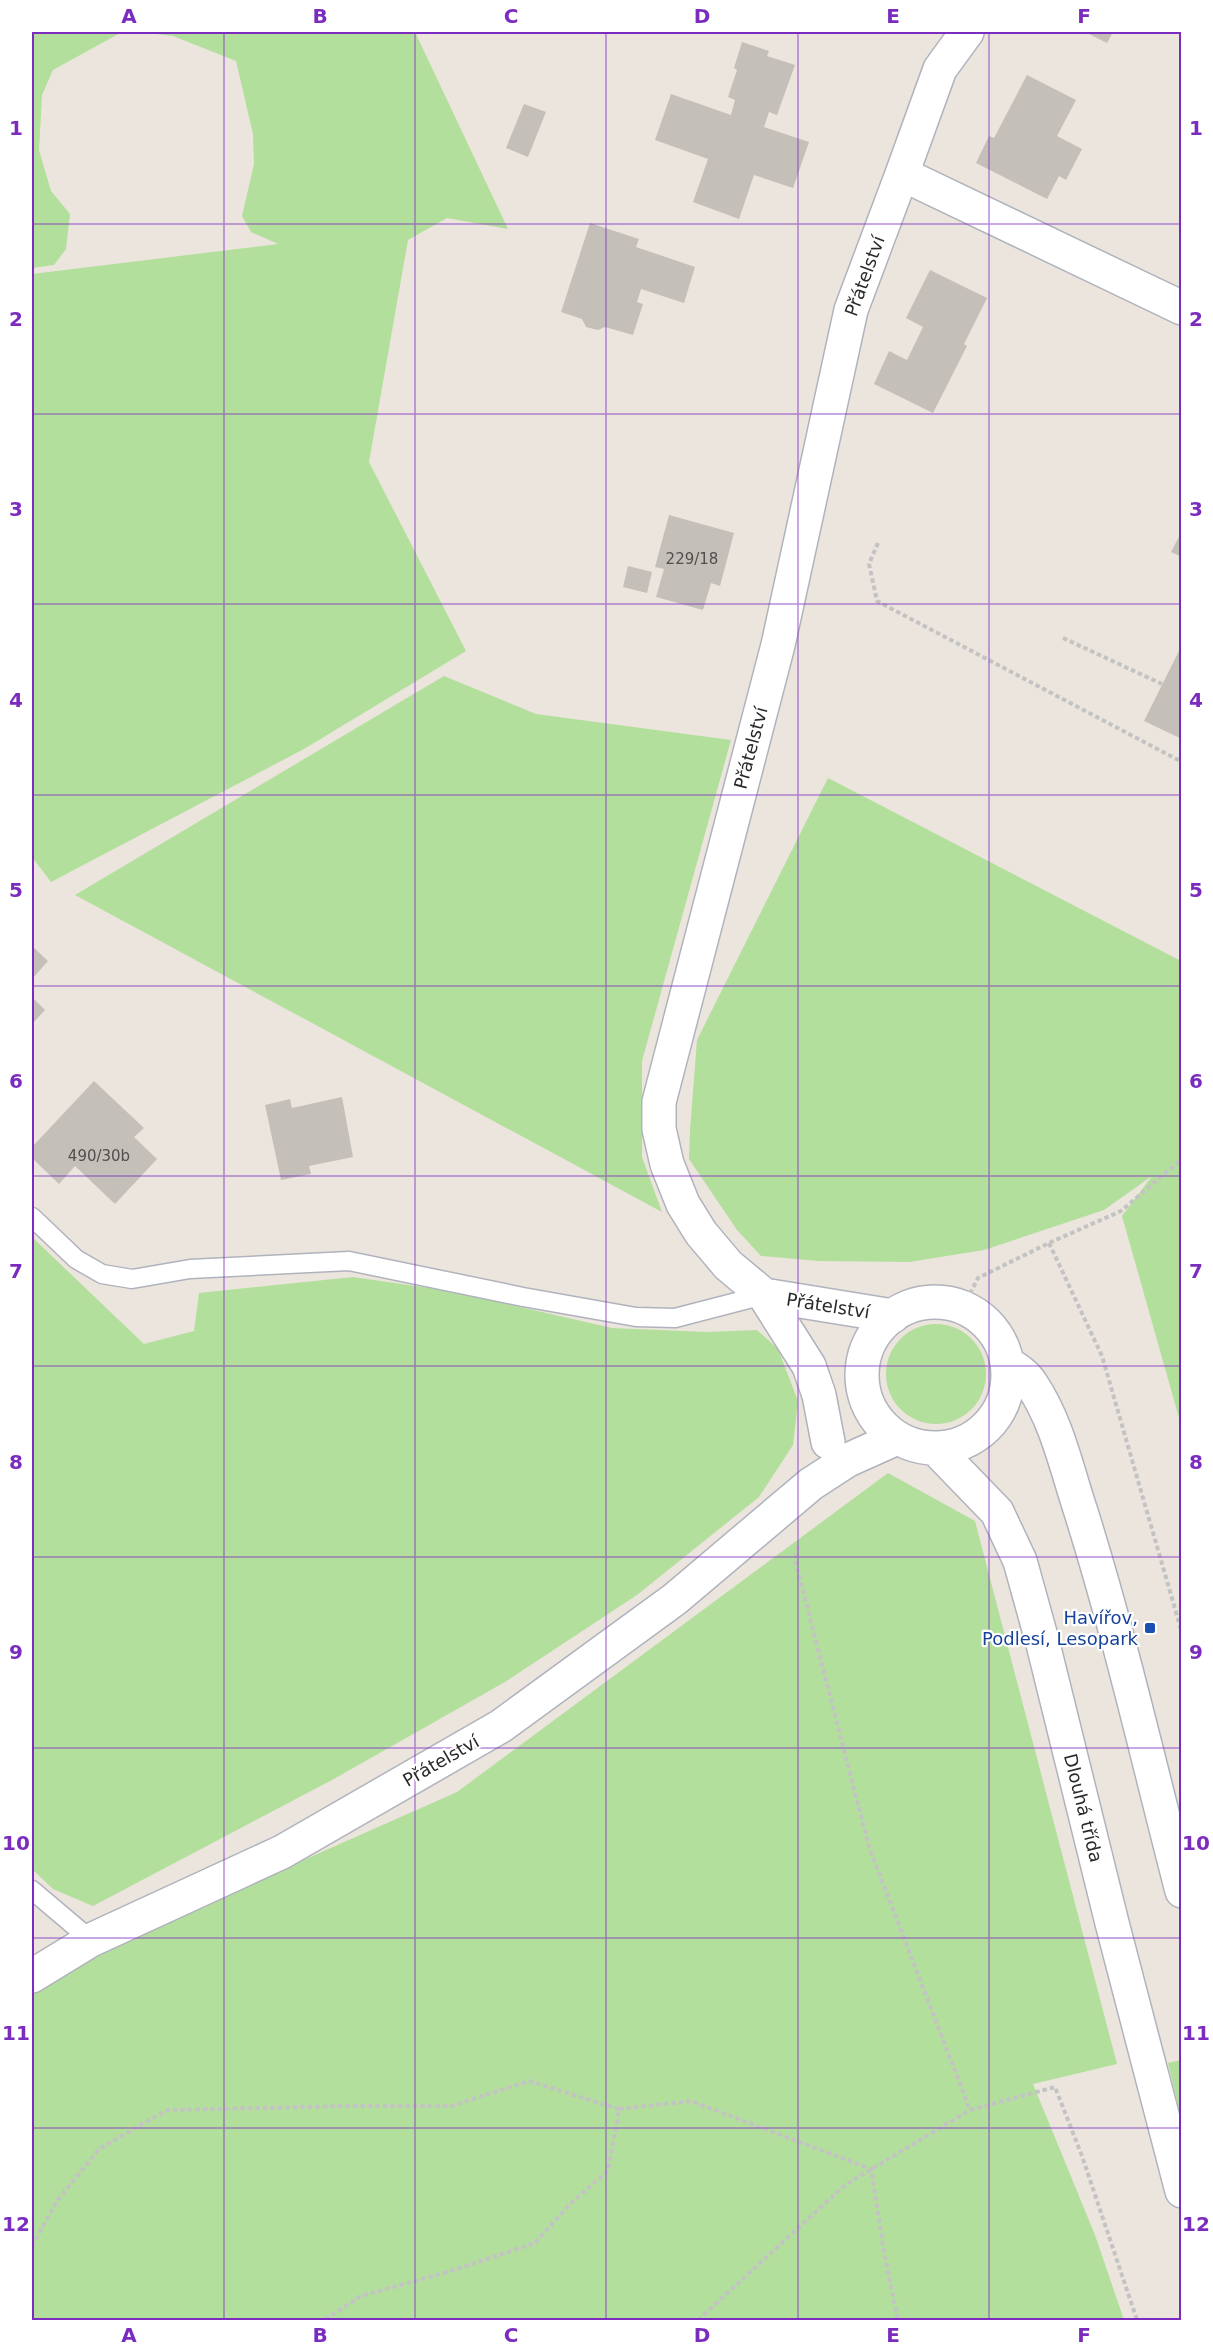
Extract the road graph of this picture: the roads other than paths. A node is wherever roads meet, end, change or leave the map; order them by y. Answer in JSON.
{"nodes":[{"id":1,"x":967,"y":32,"type":"edge"},
{"id":2,"x":902,"y":174,"type":"junction"},
{"id":3,"x":1182,"y":308,"type":"edge"},
{"id":4,"x":32,"y":1216,"type":"edge"},
{"id":5,"x":764,"y":1295,"type":"junction"},
{"id":6,"x":893,"y":1316,"type":"junction"},
{"id":7,"x":794,"y":1343,"type":"junction"},
{"id":8,"x":1008,"y":1364,"type":"junction"},
{"id":9,"x":864,"y":1389,"type":"junction"},
{"id":10,"x":897,"y":1438,"type":"junction"},
{"id":11,"x":828,"y":1442,"type":"junction"},
{"id":12,"x":936,"y":1449,"type":"junction"},
{"id":13,"x":811,"y":1484,"type":"junction"},
{"id":14,"x":32,"y":1890,"type":"edge"},
{"id":15,"x":1182,"y":1891,"type":"edge"},
{"id":16,"x":91,"y":1940,"type":"junction"},
{"id":17,"x":32,"y":1976,"type":"edge"},
{"id":18,"x":1182,"y":2191,"type":"edge"}],
"edges":[{"from":1,"to":2,"type":"street","name":"Přátelství"},
{"from":2,"to":3,"type":"street"},
{"from":2,"to":5,"type":"street","name":"Přátelství"},
{"from":4,"to":5,"type":"lane"},
{"from":5,"to":6,"type":"street","name":"Přátelství"},
{"from":5,"to":7,"type":"street","name":"Přátelství"},
{"from":6,"to":8,"type":"street","name":"Přátelství"},
{"from":6,"to":9,"type":"street","name":"Přátelství"},
{"from":7,"to":9,"type":"street","name":"Přátelství"},
{"from":7,"to":11,"type":"street","name":"Přátelství"},
{"from":8,"to":12,"type":"street","name":"Přátelství"},
{"from":8,"to":15,"type":"street"},
{"from":9,"to":10,"type":"street","name":"Přátelství"},
{"from":9,"to":11,"type":"street","name":"Přátelství"},
{"from":10,"to":12,"type":"street","name":"Přátelství"},
{"from":10,"to":13,"type":"street","name":"Přátelství"},
{"from":11,"to":13,"type":"street","name":"Přátelství"},
{"from":12,"to":18,"type":"street","name":"Dlouhá třída"},
{"from":13,"to":16,"type":"street","name":"Přátelství"},
{"from":14,"to":16,"type":"lane"},
{"from":16,"to":17,"type":"street","name":"Přátelství"}]}
